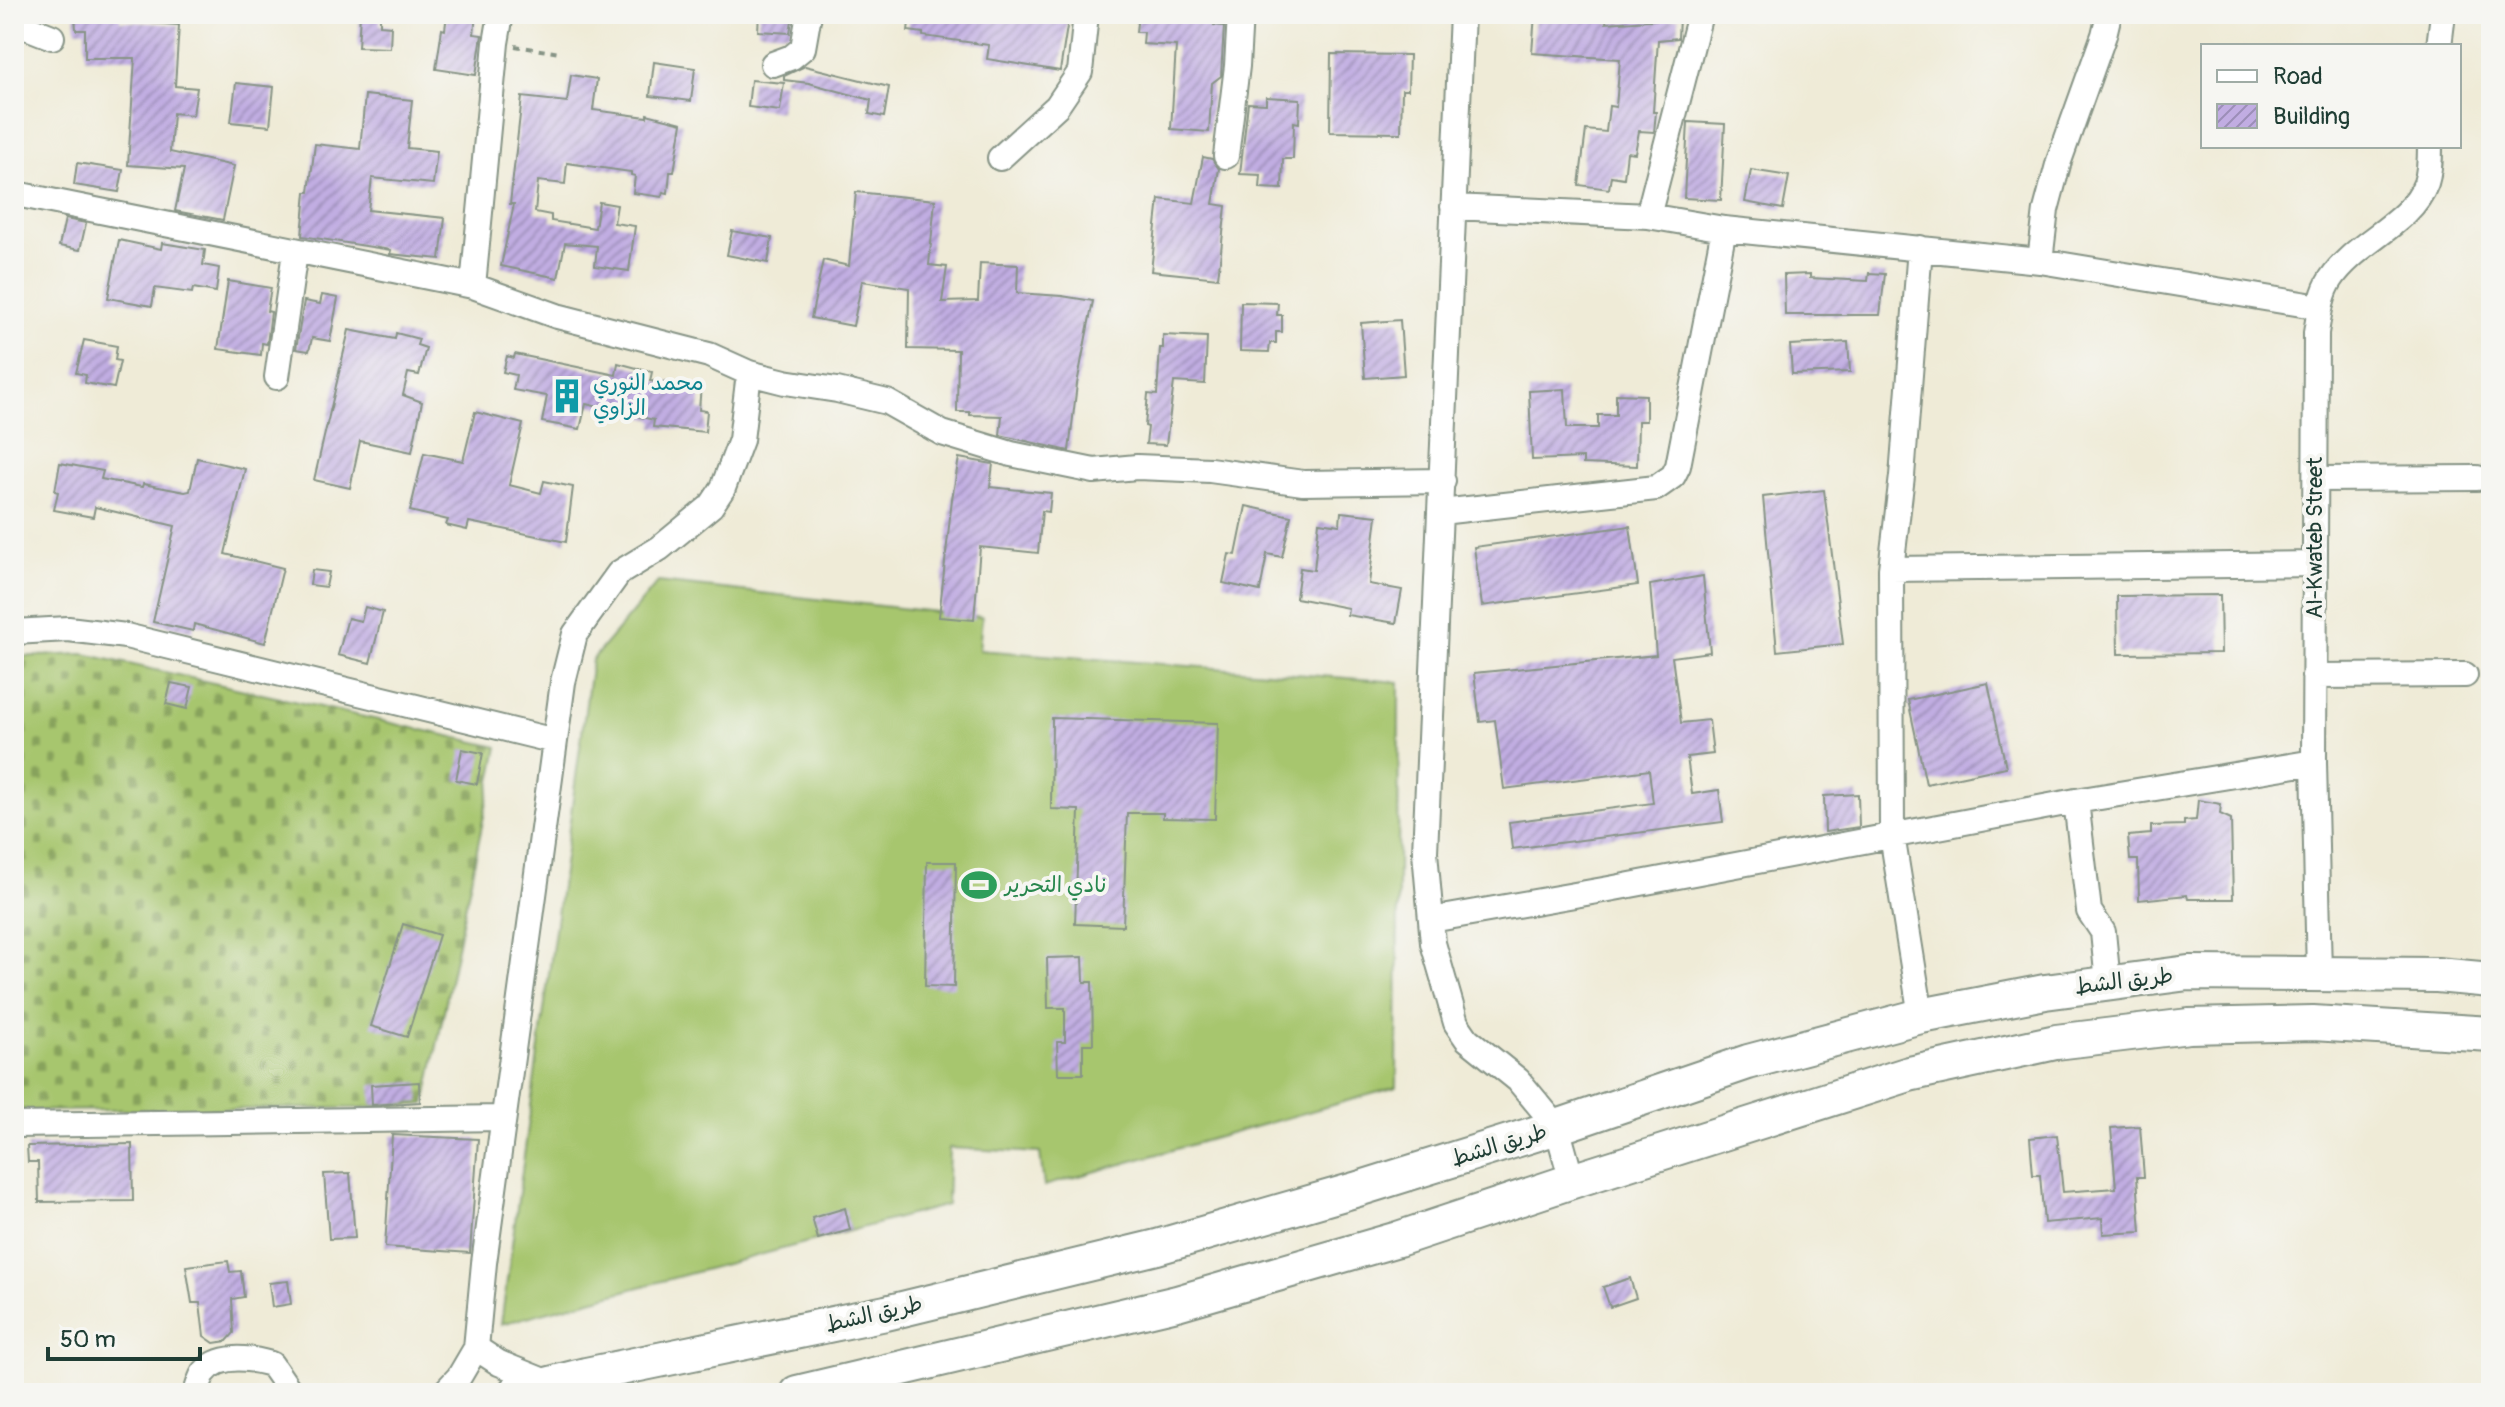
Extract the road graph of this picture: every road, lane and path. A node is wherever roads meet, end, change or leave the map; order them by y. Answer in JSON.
{"nodes":[{"id":1,"x":501,"y":14,"type":"edge"},
{"id":2,"x":809,"y":14,"type":"edge"},
{"id":3,"x":1086,"y":14,"type":"edge"},
{"id":4,"x":1240,"y":14,"type":"edge"},
{"id":5,"x":1462,"y":14,"type":"edge"},
{"id":6,"x":1700,"y":14,"type":"edge"},
{"id":7,"x":2109,"y":14,"type":"edge"},
{"id":8,"x":2443,"y":14,"type":"edge"},
{"id":9,"x":14,"y":22,"type":"edge"},
{"id":10,"x":52,"y":37,"type":"dead end"},
{"id":11,"x":496,"y":43,"type":"junction"},
{"id":12,"x":2439,"y":44,"type":"edge"},
{"id":13,"x":560,"y":53,"type":"dead end"},
{"id":14,"x":773,"y":64,"type":"dead end"},
{"id":15,"x":2430,"y":148,"type":"edge"},
{"id":16,"x":1226,"y":156,"type":"dead end"},
{"id":17,"x":1000,"y":158,"type":"dead end"},
{"id":18,"x":16,"y":200,"type":"edge"},
{"id":19,"x":1453,"y":207,"type":"junction"},
{"id":20,"x":1648,"y":216,"type":"junction"},
{"id":21,"x":1724,"y":229,"type":"junction"},
{"id":22,"x":1920,"y":248,"type":"junction"},
{"id":23,"x":295,"y":252,"type":"junction"},
{"id":24,"x":2040,"y":261,"type":"junction"},
{"id":25,"x":473,"y":286,"type":"junction"},
{"id":26,"x":2320,"y":307,"type":"junction"},
{"id":27,"x":749,"y":373,"type":"junction"},
{"id":28,"x":277,"y":377,"type":"dead end"},
{"id":29,"x":2477,"y":478,"type":"dead end"},
{"id":30,"x":2316,"y":479,"type":"junction"},
{"id":31,"x":1443,"y":481,"type":"junction"},
{"id":32,"x":1441,"y":512,"type":"junction"},
{"id":33,"x":2315,"y":564,"type":"junction"},
{"id":34,"x":1891,"y":569,"type":"junction"},
{"id":35,"x":14,"y":632,"type":"edge"},
{"id":36,"x":2465,"y":675,"type":"dead end"},
{"id":37,"x":2314,"y":676,"type":"junction"},
{"id":38,"x":555,"y":741,"type":"junction"},
{"id":39,"x":2314,"y":762,"type":"junction"},
{"id":40,"x":2076,"y":801,"type":"junction"},
{"id":41,"x":1892,"y":835,"type":"junction"},
{"id":42,"x":1431,"y":920,"type":"junction"},
{"id":43,"x":2319,"y":974,"type":"junction"},
{"id":44,"x":2491,"y":980,"type":"edge"},
{"id":45,"x":2108,"y":983,"type":"junction"},
{"id":46,"x":1921,"y":1016,"type":"junction"},
{"id":47,"x":2491,"y":1034,"type":"edge"},
{"id":48,"x":503,"y":1118,"type":"junction"},
{"id":49,"x":14,"y":1125,"type":"edge"},
{"id":50,"x":1557,"y":1127,"type":"junction"},
{"id":51,"x":1572,"y":1181,"type":"junction"},
{"id":52,"x":476,"y":1348,"type":"junction"},
{"id":53,"x":551,"y":1384,"type":"junction"},
{"id":54,"x":196,"y":1393,"type":"edge"},
{"id":55,"x":291,"y":1393,"type":"edge"},
{"id":56,"x":444,"y":1393,"type":"edge"},
{"id":57,"x":515,"y":1393,"type":"edge"},
{"id":58,"x":797,"y":1393,"type":"edge"}],
"edges":[{"from":1,"to":11,"type":"street"},
{"from":2,"to":14,"type":"street"},
{"from":3,"to":17,"type":"street"},
{"from":4,"to":16,"type":"street"},
{"from":5,"to":19,"type":"street"},
{"from":6,"to":20,"type":"street"},
{"from":7,"to":24,"type":"street"},
{"from":8,"to":12,"type":"street"},
{"from":9,"to":10,"type":"street"},
{"from":11,"to":13,"type":"path"},
{"from":11,"to":25,"type":"street"},
{"from":15,"to":26,"type":"street","name":"Al-Kwateb Street"},
{"from":18,"to":23,"type":"street"},
{"from":19,"to":20,"type":"street"},
{"from":19,"to":31,"type":"street"},
{"from":20,"to":21,"type":"street"},
{"from":21,"to":22,"type":"street"},
{"from":21,"to":32,"type":"street"},
{"from":22,"to":24,"type":"street"},
{"from":22,"to":34,"type":"street"},
{"from":23,"to":25,"type":"street"},
{"from":23,"to":28,"type":"street"},
{"from":24,"to":26,"type":"street"},
{"from":25,"to":27,"type":"street"},
{"from":26,"to":30,"type":"street","name":"Al-Kwateb Street"},
{"from":27,"to":31,"type":"street"},
{"from":27,"to":38,"type":"street"},
{"from":29,"to":30,"type":"street"},
{"from":30,"to":33,"type":"street","name":"Al-Kwateb Street"},
{"from":31,"to":32,"type":"street"},
{"from":32,"to":42,"type":"street"},
{"from":33,"to":34,"type":"street"},
{"from":33,"to":37,"type":"street","name":"Al-Kwateb Street"},
{"from":34,"to":41,"type":"street"},
{"from":35,"to":38,"type":"street"},
{"from":36,"to":37,"type":"street"},
{"from":37,"to":39,"type":"street","name":"Al-Kwateb Street"},
{"from":38,"to":48,"type":"street"},
{"from":39,"to":40,"type":"street"},
{"from":39,"to":43,"type":"street","name":"Al-Kwateb Street"},
{"from":40,"to":41,"type":"street"},
{"from":40,"to":45,"type":"street"},
{"from":41,"to":42,"type":"street"},
{"from":41,"to":46,"type":"street"},
{"from":42,"to":50,"type":"street"},
{"from":43,"to":44,"type":"highway","name":"طريق الشط"},
{"from":43,"to":45,"type":"highway","name":"طريق الشط"},
{"from":45,"to":46,"type":"highway","name":"طريق الشط"},
{"from":46,"to":50,"type":"highway","name":"طريق الشط"},
{"from":47,"to":51,"type":"highway"},
{"from":48,"to":49,"type":"street"},
{"from":48,"to":52,"type":"street"},
{"from":50,"to":51,"type":"street"},
{"from":50,"to":53,"type":"highway","name":"طريق الشط"},
{"from":51,"to":58,"type":"highway"},
{"from":52,"to":53,"type":"street"},
{"from":52,"to":56,"type":"street"},
{"from":53,"to":57,"type":"highway","name":"طريق الشط"},
{"from":54,"to":55,"type":"street"}]}
